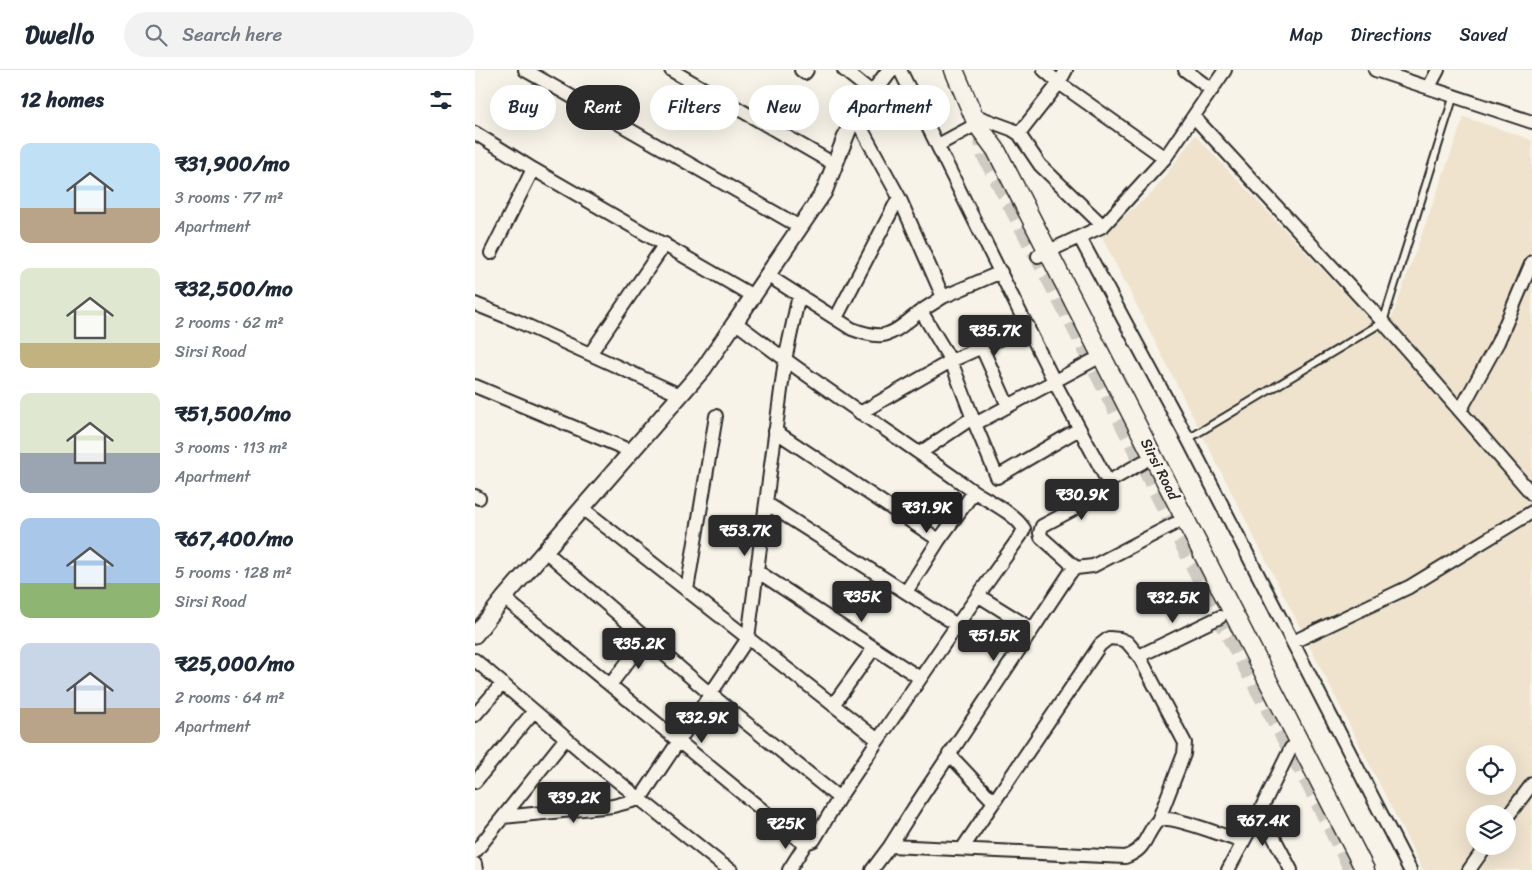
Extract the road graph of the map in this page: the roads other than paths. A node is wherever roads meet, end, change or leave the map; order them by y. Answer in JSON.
{"nodes":[{"id":1,"x":525,"y":70,"type":"edge"},
{"id":2,"x":671,"y":70,"type":"edge"},
{"id":3,"x":801,"y":70,"type":"edge"},
{"id":4,"x":807,"y":70,"type":"edge"},
{"id":5,"x":843,"y":70,"type":"edge"},
{"id":6,"x":890,"y":70,"type":"edge"},
{"id":7,"x":901,"y":70,"type":"edge"},
{"id":8,"x":954,"y":70,"type":"edge"},
{"id":9,"x":1044,"y":70,"type":"edge"},
{"id":10,"x":1066,"y":70,"type":"edge"},
{"id":11,"x":1185,"y":70,"type":"edge"},
{"id":12,"x":1225,"y":70,"type":"edge"},
{"id":13,"x":1375,"y":70,"type":"edge"},
{"id":14,"x":1437,"y":70,"type":"edge"},
{"id":15,"x":1059,"y":82,"type":"junction"},
{"id":16,"x":863,"y":85,"type":"edge"},
{"id":17,"x":879,"y":85,"type":"edge"},
{"id":18,"x":1429,"y":87,"type":"junction"},
{"id":19,"x":1212,"y":90,"type":"junction"},
{"id":20,"x":1453,"y":95,"type":"junction"},
{"id":21,"x":1194,"y":117,"type":"junction"},
{"id":22,"x":1532,"y":122,"type":"edge"},
{"id":23,"x":977,"y":123,"type":"junction"},
{"id":24,"x":848,"y":130,"type":"edge"},
{"id":25,"x":862,"y":130,"type":"edge"},
{"id":26,"x":475,"y":133,"type":"edge"},
{"id":27,"x":1019,"y":134,"type":"junction"},
{"id":28,"x":938,"y":145,"type":"junction"},
{"id":29,"x":1165,"y":158,"type":"junction"},
{"id":30,"x":835,"y":164,"type":"junction"},
{"id":31,"x":533,"y":168,"type":"junction"},
{"id":32,"x":899,"y":197,"type":"junction"},
{"id":33,"x":1103,"y":226,"type":"junction"},
{"id":34,"x":800,"y":227,"type":"junction"},
{"id":35,"x":1080,"y":238,"type":"junction"},
{"id":36,"x":665,"y":244,"type":"junction"},
{"id":37,"x":491,"y":253,"type":"dead end"},
{"id":38,"x":1043,"y":254,"type":"junction"},
{"id":39,"x":1532,"y":262,"type":"edge"},
{"id":40,"x":1001,"y":272,"type":"junction"},
{"id":41,"x":767,"y":275,"type":"junction"},
{"id":42,"x":799,"y":295,"type":"junction"},
{"id":43,"x":753,"y":296,"type":"junction"},
{"id":44,"x":943,"y":297,"type":"junction"},
{"id":45,"x":475,"y":304,"type":"edge"},
{"id":46,"x":921,"y":311,"type":"junction"},
{"id":47,"x":836,"y":318,"type":"junction"},
{"id":48,"x":735,"y":322,"type":"junction"},
{"id":49,"x":1383,"y":322,"type":"junction"},
{"id":50,"x":1028,"y":326,"type":"junction"},
{"id":51,"x":982,"y":348,"type":"junction"},
{"id":52,"x":590,"y":354,"type":"junction"},
{"id":53,"x":785,"y":360,"type":"junction"},
{"id":54,"x":1092,"y":361,"type":"dead end"},
{"id":55,"x":951,"y":362,"type":"junction"},
{"id":56,"x":1054,"y":381,"type":"junction"},
{"id":57,"x":475,"y":386,"type":"edge"},
{"id":58,"x":681,"y":395,"type":"junction"},
{"id":59,"x":1008,"y":406,"type":"junction"},
{"id":60,"x":1460,"y":411,"type":"junction"},
{"id":61,"x":860,"y":413,"type":"junction"},
{"id":62,"x":716,"y":416,"type":"dead end"},
{"id":63,"x":973,"y":421,"type":"junction"},
{"id":64,"x":1079,"y":429,"type":"junction"},
{"id":65,"x":775,"y":431,"type":"junction"},
{"id":66,"x":1188,"y":439,"type":"junction"},
{"id":67,"x":631,"y":451,"type":"junction"},
{"id":68,"x":919,"y":453,"type":"junction"},
{"id":69,"x":1143,"y":462,"type":"dead end"},
{"id":70,"x":1108,"y":482,"type":"junction"},
{"id":71,"x":974,"y":492,"type":"junction"},
{"id":72,"x":1532,"y":494,"type":"edge"},
{"id":73,"x":766,"y":503,"type":"junction"},
{"id":74,"x":582,"y":508,"type":"junction"},
{"id":75,"x":1532,"y":512,"type":"edge"},
{"id":76,"x":1174,"y":524,"type":"dead end"},
{"id":77,"x":939,"y":540,"type":"junction"},
{"id":78,"x":545,"y":551,"type":"junction"},
{"id":79,"x":1076,"y":568,"type":"junction"},
{"id":80,"x":757,"y":571,"type":"junction"},
{"id":81,"x":687,"y":590,"type":"junction"},
{"id":82,"x":906,"y":592,"type":"junction"},
{"id":83,"x":979,"y":596,"type":"junction"},
{"id":84,"x":504,"y":598,"type":"junction"},
{"id":85,"x":1220,"y":618,"type":"dead end"},
{"id":86,"x":957,"y":626,"type":"junction"},
{"id":87,"x":1032,"y":629,"type":"junction"},
{"id":88,"x":475,"y":635,"type":"edge"},
{"id":89,"x":646,"y":638,"type":"junction"},
{"id":90,"x":748,"y":638,"type":"junction"},
{"id":91,"x":1293,"y":642,"type":"junction"},
{"id":92,"x":874,"y":648,"type":"junction"},
{"id":93,"x":1139,"y":656,"type":"junction"},
{"id":94,"x":475,"y":660,"type":"edge"},
{"id":95,"x":920,"y":678,"type":"junction"},
{"id":96,"x":502,"y":684,"type":"junction"},
{"id":97,"x":610,"y":686,"type":"junction"},
{"id":98,"x":709,"y":693,"type":"junction"},
{"id":99,"x":833,"y":705,"type":"junction"},
{"id":100,"x":534,"y":711,"type":"junction"},
{"id":101,"x":475,"y":715,"type":"edge"},
{"id":102,"x":566,"y":738,"type":"junction"},
{"id":103,"x":878,"y":740,"type":"junction"},
{"id":104,"x":677,"y":742,"type":"junction"},
{"id":105,"x":1291,"y":748,"type":"dead end"},
{"id":106,"x":949,"y":754,"type":"junction"},
{"id":107,"x":475,"y":782,"type":"edge"},
{"id":108,"x":1531,"y":786,"type":"edge"},
{"id":109,"x":839,"y":798,"type":"junction"},
{"id":110,"x":639,"y":799,"type":"junction"},
{"id":111,"x":993,"y":802,"type":"junction"},
{"id":112,"x":1516,"y":805,"type":"edge"},
{"id":113,"x":1260,"y":811,"type":"junction"},
{"id":114,"x":503,"y":817,"type":"junction"},
{"id":115,"x":1158,"y":821,"type":"junction"},
{"id":116,"x":1243,"y":842,"type":"junction"},
{"id":117,"x":806,"y":843,"type":"junction"},
{"id":118,"x":890,"y":846,"type":"junction"},
{"id":119,"x":962,"y":849,"type":"junction"},
{"id":120,"x":475,"y":852,"type":"edge"},
{"id":121,"x":1480,"y":855,"type":"edge"},
{"id":122,"x":475,"y":864,"type":"edge"},
{"id":123,"x":476,"y":870,"type":"edge"},
{"id":124,"x":731,"y":870,"type":"edge"},
{"id":125,"x":789,"y":870,"type":"edge"},
{"id":126,"x":872,"y":870,"type":"edge"},
{"id":127,"x":1228,"y":870,"type":"edge"},
{"id":128,"x":1291,"y":870,"type":"edge"},
{"id":129,"x":1365,"y":870,"type":"edge"},
{"id":130,"x":1410,"y":870,"type":"edge"},
{"id":131,"x":1469,"y":870,"type":"edge"}],
"edges":[{"from":1,"to":34,"type":"street"},
{"from":2,"to":30,"type":"street"},
{"from":3,"to":4,"type":"street"},
{"from":5,"to":16,"type":"street"},
{"from":6,"to":17,"type":"street"},
{"from":7,"to":28,"type":"street"},
{"from":8,"to":23,"type":"main road","name":"Sirsi Road"},
{"from":9,"to":15,"type":"street"},
{"from":10,"to":15,"type":"street"},
{"from":11,"to":19,"type":"street"},
{"from":12,"to":19,"type":"street"},
{"from":13,"to":18,"type":"street"},
{"from":14,"to":18,"type":"street"},
{"from":15,"to":27,"type":"street"},
{"from":15,"to":29,"type":"street"},
{"from":18,"to":20,"type":"street"},
{"from":19,"to":21,"type":"street"},
{"from":20,"to":22,"type":"street"},
{"from":20,"to":49,"type":"lane"},
{"from":21,"to":29,"type":"street"},
{"from":21,"to":49,"type":"street"},
{"from":23,"to":27,"type":"street"},
{"from":23,"to":28,"type":"street"},
{"from":23,"to":38,"type":"main road","name":"Sirsi Road"},
{"from":24,"to":30,"type":"street"},
{"from":25,"to":32,"type":"street"},
{"from":26,"to":31,"type":"street"},
{"from":27,"to":33,"type":"street"},
{"from":28,"to":40,"type":"street"},
{"from":29,"to":33,"type":"street"},
{"from":30,"to":34,"type":"street"},
{"from":31,"to":36,"type":"street"},
{"from":31,"to":37,"type":"street"},
{"from":32,"to":44,"type":"street"},
{"from":32,"to":47,"type":"street"},
{"from":33,"to":35,"type":"street"},
{"from":34,"to":41,"type":"street"},
{"from":35,"to":38,"type":"street"},
{"from":35,"to":66,"type":"street"},
{"from":36,"to":43,"type":"street"},
{"from":36,"to":52,"type":"street"},
{"from":38,"to":129,"type":"main road","name":"Sirsi Road"},
{"from":39,"to":60,"type":"street"},
{"from":40,"to":44,"type":"street"},
{"from":40,"to":50,"type":"street"},
{"from":41,"to":42,"type":"street"},
{"from":41,"to":43,"type":"street"},
{"from":42,"to":47,"type":"street"},
{"from":42,"to":53,"type":"street"},
{"from":43,"to":48,"type":"street"},
{"from":44,"to":46,"type":"street"},
{"from":45,"to":52,"type":"street"},
{"from":46,"to":47,"type":"street"},
{"from":46,"to":55,"type":"street"},
{"from":48,"to":53,"type":"street"},
{"from":48,"to":58,"type":"street"},
{"from":49,"to":60,"type":"street"},
{"from":49,"to":66,"type":"lane"},
{"from":50,"to":51,"type":"street"},
{"from":50,"to":56,"type":"street"},
{"from":51,"to":55,"type":"street"},
{"from":51,"to":59,"type":"street"},
{"from":52,"to":58,"type":"street"},
{"from":53,"to":61,"type":"street"},
{"from":53,"to":65,"type":"street"},
{"from":54,"to":56,"type":"street"},
{"from":55,"to":61,"type":"street"},
{"from":55,"to":63,"type":"street"},
{"from":56,"to":59,"type":"street"},
{"from":56,"to":64,"type":"street"},
{"from":57,"to":67,"type":"street"},
{"from":58,"to":67,"type":"street"},
{"from":59,"to":63,"type":"street"},
{"from":60,"to":72,"type":"street"},
{"from":61,"to":68,"type":"street"},
{"from":62,"to":81,"type":"street"},
{"from":63,"to":64,"type":"street"},
{"from":63,"to":68,"type":"street"},
{"from":64,"to":70,"type":"street"},
{"from":65,"to":73,"type":"street"},
{"from":65,"to":77,"type":"street"},
{"from":66,"to":91,"type":"street"},
{"from":67,"to":74,"type":"street"},
{"from":68,"to":71,"type":"street"},
{"from":69,"to":70,"type":"street"},
{"from":70,"to":79,"type":"street"},
{"from":71,"to":77,"type":"street"},
{"from":71,"to":83,"type":"street"},
{"from":73,"to":80,"type":"street"},
{"from":73,"to":82,"type":"street"},
{"from":74,"to":78,"type":"street"},
{"from":74,"to":81,"type":"street"},
{"from":75,"to":91,"type":"street"},
{"from":76,"to":79,"type":"street"},
{"from":77,"to":82,"type":"street"},
{"from":78,"to":84,"type":"street"},
{"from":78,"to":89,"type":"street"},
{"from":79,"to":87,"type":"street"},
{"from":80,"to":90,"type":"street"},
{"from":80,"to":92,"type":"street"},
{"from":81,"to":90,"type":"street"},
{"from":82,"to":86,"type":"street"},
{"from":83,"to":86,"type":"street"},
{"from":83,"to":87,"type":"street"},
{"from":84,"to":88,"type":"street"},
{"from":84,"to":97,"type":"street"},
{"from":85,"to":93,"type":"street"},
{"from":86,"to":95,"type":"street"},
{"from":87,"to":106,"type":"street"},
{"from":89,"to":97,"type":"street"},
{"from":89,"to":98,"type":"street"},
{"from":90,"to":98,"type":"street"},
{"from":90,"to":99,"type":"street"},
{"from":91,"to":130,"type":"street"},
{"from":92,"to":95,"type":"street"},
{"from":92,"to":99,"type":"street"},
{"from":93,"to":111,"type":"street"},
{"from":93,"to":115,"type":"street"},
{"from":94,"to":96,"type":"street"},
{"from":95,"to":103,"type":"street"},
{"from":96,"to":100,"type":"street"},
{"from":96,"to":101,"type":"street"},
{"from":97,"to":104,"type":"street"},
{"from":98,"to":104,"type":"street"},
{"from":98,"to":109,"type":"street"},
{"from":99,"to":103,"type":"street"},
{"from":100,"to":102,"type":"street"},
{"from":100,"to":107,"type":"street"},
{"from":102,"to":110,"type":"street"},
{"from":102,"to":114,"type":"street"},
{"from":103,"to":109,"type":"street"},
{"from":104,"to":110,"type":"street"},
{"from":104,"to":117,"type":"street"},
{"from":105,"to":113,"type":"street"},
{"from":106,"to":111,"type":"street"},
{"from":106,"to":118,"type":"street"},
{"from":108,"to":112,"type":"street"},
{"from":109,"to":117,"type":"street"},
{"from":110,"to":114,"type":"street"},
{"from":110,"to":124,"type":"street"},
{"from":111,"to":119,"type":"street"},
{"from":113,"to":116,"type":"street"},
{"from":113,"to":128,"type":"street"},
{"from":114,"to":120,"type":"street"},
{"from":115,"to":116,"type":"street"},
{"from":115,"to":119,"type":"street"},
{"from":116,"to":127,"type":"street"},
{"from":117,"to":125,"type":"street"},
{"from":118,"to":119,"type":"street"},
{"from":118,"to":126,"type":"street"},
{"from":121,"to":131,"type":"street"},
{"from":122,"to":123,"type":"street"}]}
